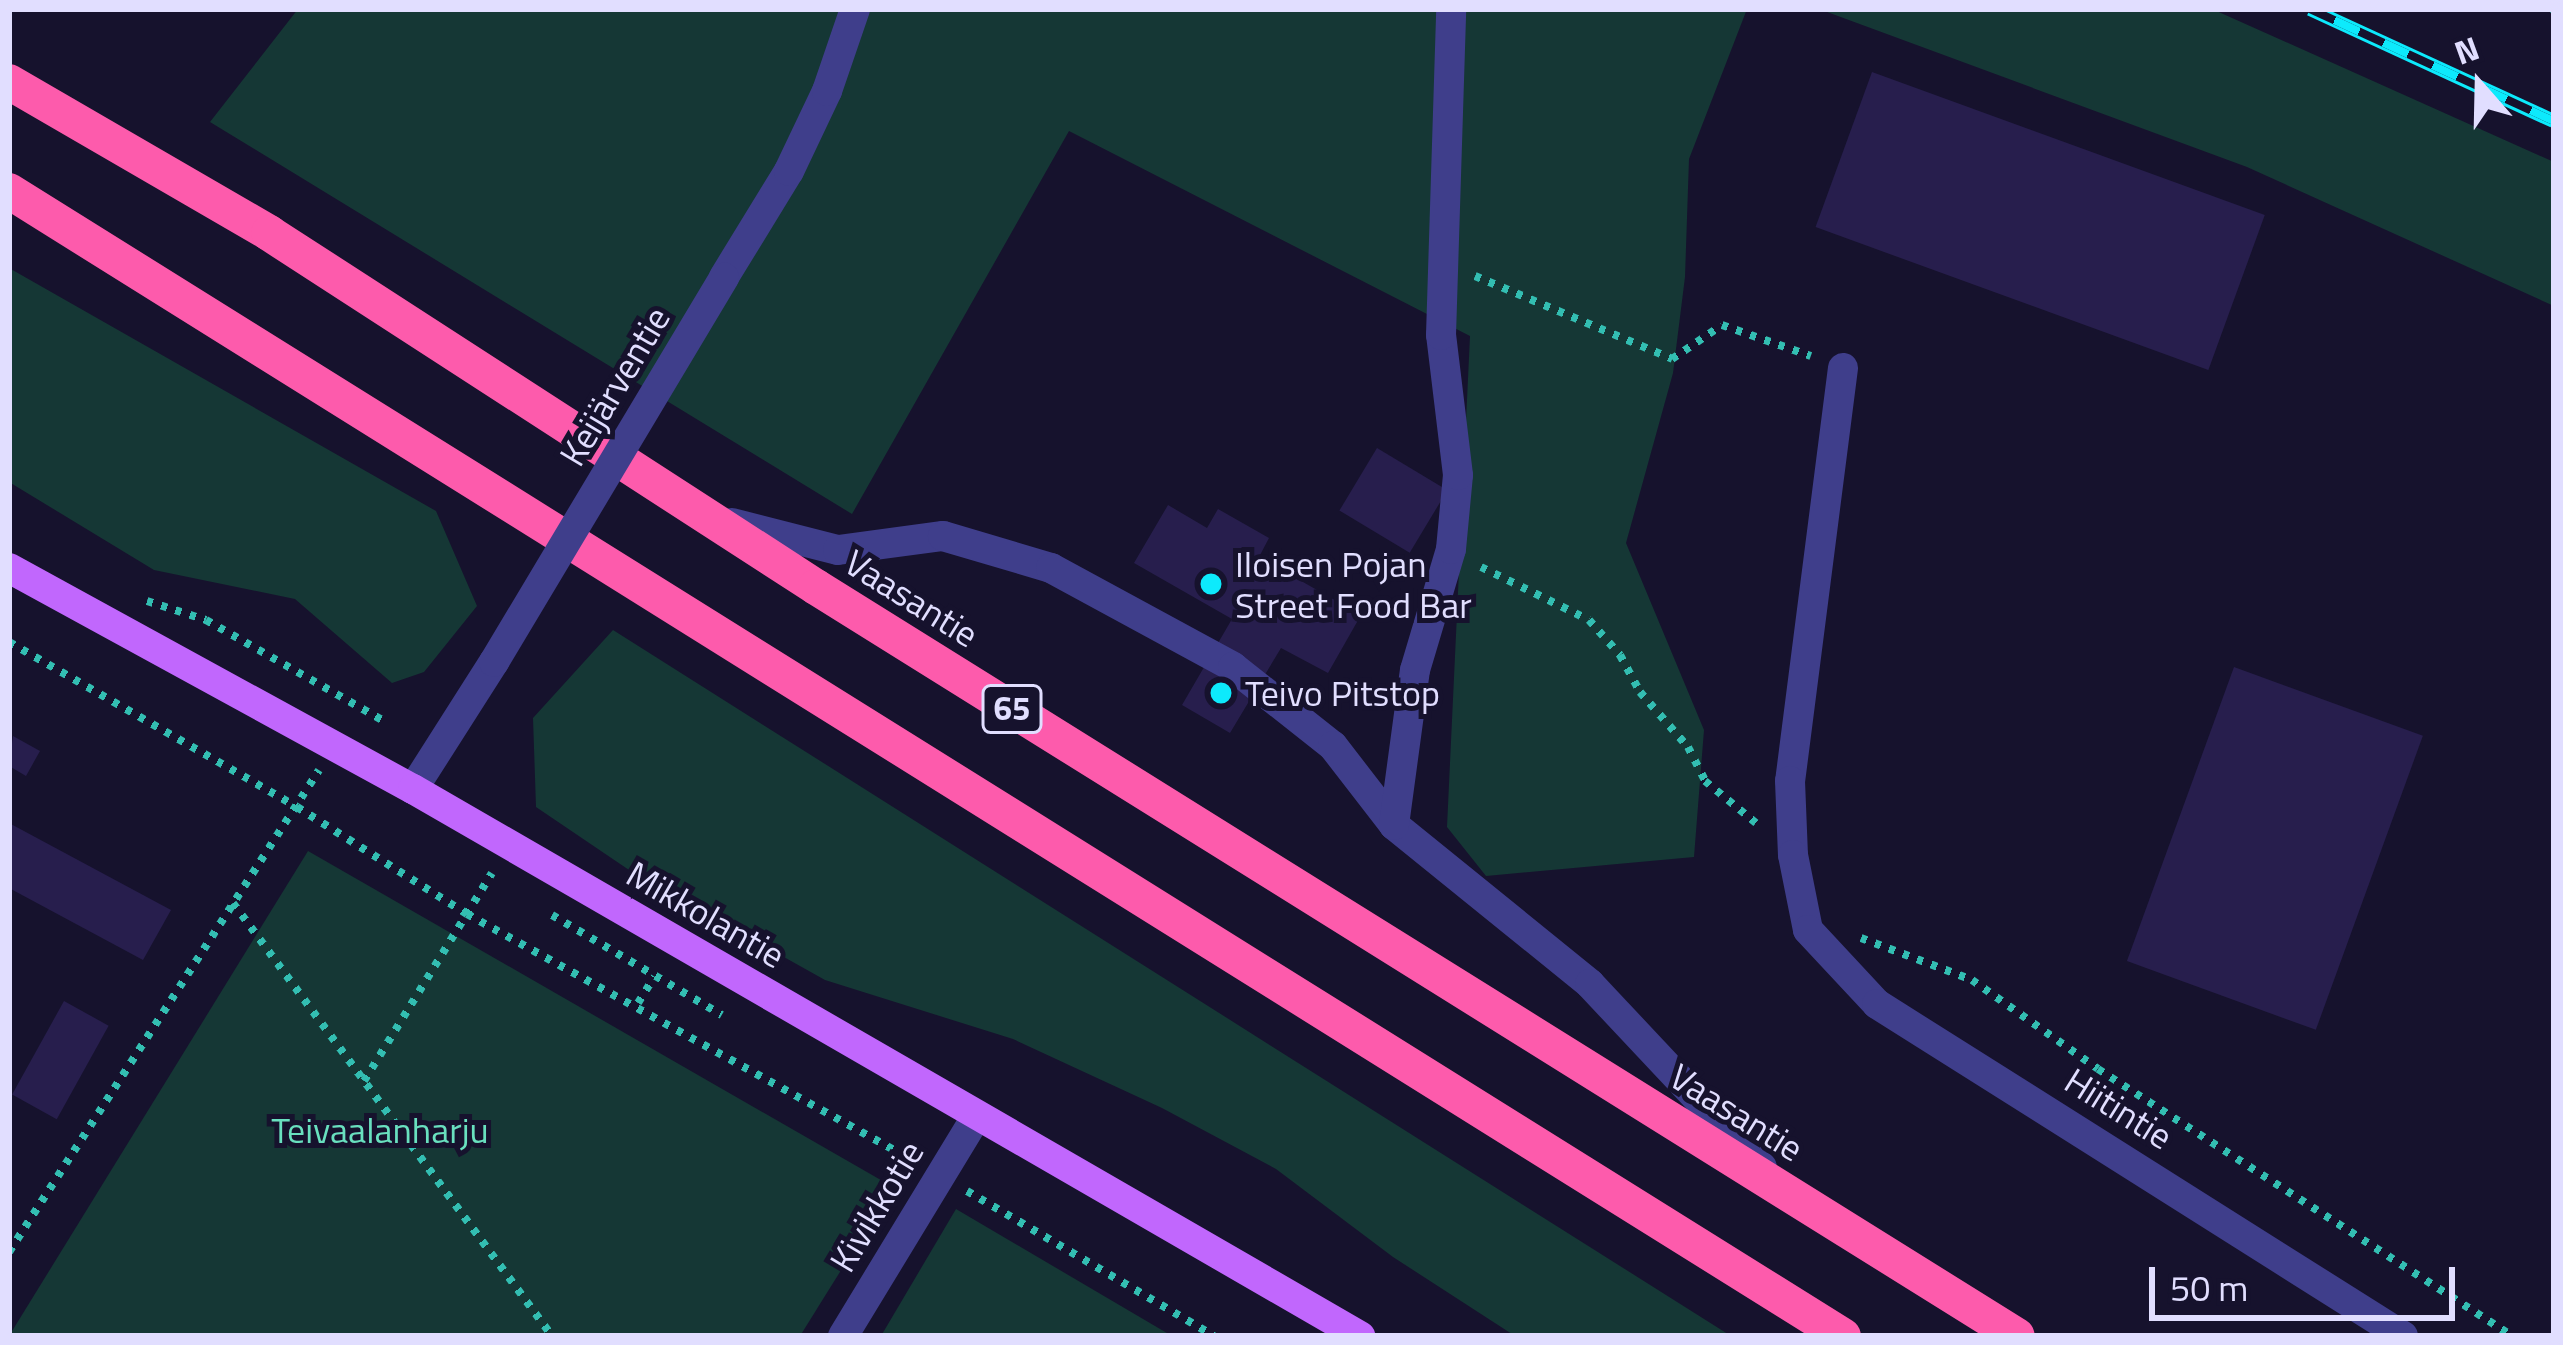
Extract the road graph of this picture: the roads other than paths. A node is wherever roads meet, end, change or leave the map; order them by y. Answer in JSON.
{"nodes":[{"id":1,"x":855,"y":9,"type":"edge"},
{"id":2,"x":1451,"y":9,"type":"edge"},
{"id":3,"x":9,"y":82,"type":"edge"},
{"id":4,"x":9,"y":191,"type":"edge"},
{"id":5,"x":1844,"y":368,"type":"road end"},
{"id":6,"x":703,"y":514,"type":"junction"},
{"id":7,"x":9,"y":568,"type":"edge"},
{"id":8,"x":412,"y":789,"type":"junction"},
{"id":9,"x":1394,"y":825,"type":"junction"},
{"id":10,"x":977,"y":1116,"type":"junction"},
{"id":11,"x":1787,"y":1193,"type":"junction"},
{"id":12,"x":843,"y":1336,"type":"edge"},
{"id":13,"x":1360,"y":1336,"type":"edge"},
{"id":14,"x":1843,"y":1336,"type":"edge"},
{"id":15,"x":2017,"y":1336,"type":"edge"},
{"id":16,"x":2403,"y":1336,"type":"edge"}],
"edges":[{"from":1,"to":8,"type":"street","name":"Keijärventie","bridge":true},
{"from":2,"to":9,"type":"street"},
{"from":3,"to":6,"type":"highway","name":"Vaasantie","number":"65"},
{"from":4,"to":14,"type":"highway","number":"65"},
{"from":5,"to":16,"type":"street","name":"Hiitintie"},
{"from":6,"to":9,"type":"street"},
{"from":6,"to":11,"type":"highway","name":"Vaasantie","number":"65"},
{"from":7,"to":8,"type":"main road","name":"Mikkolantie"},
{"from":8,"to":10,"type":"main road","name":"Mikkolantie"},
{"from":9,"to":11,"type":"street"},
{"from":10,"to":12,"type":"street","name":"Kivikkotie"},
{"from":10,"to":13,"type":"main road","name":"Mikkolantie"},
{"from":11,"to":15,"type":"highway","name":"Vaasantie","number":"65"}]}
